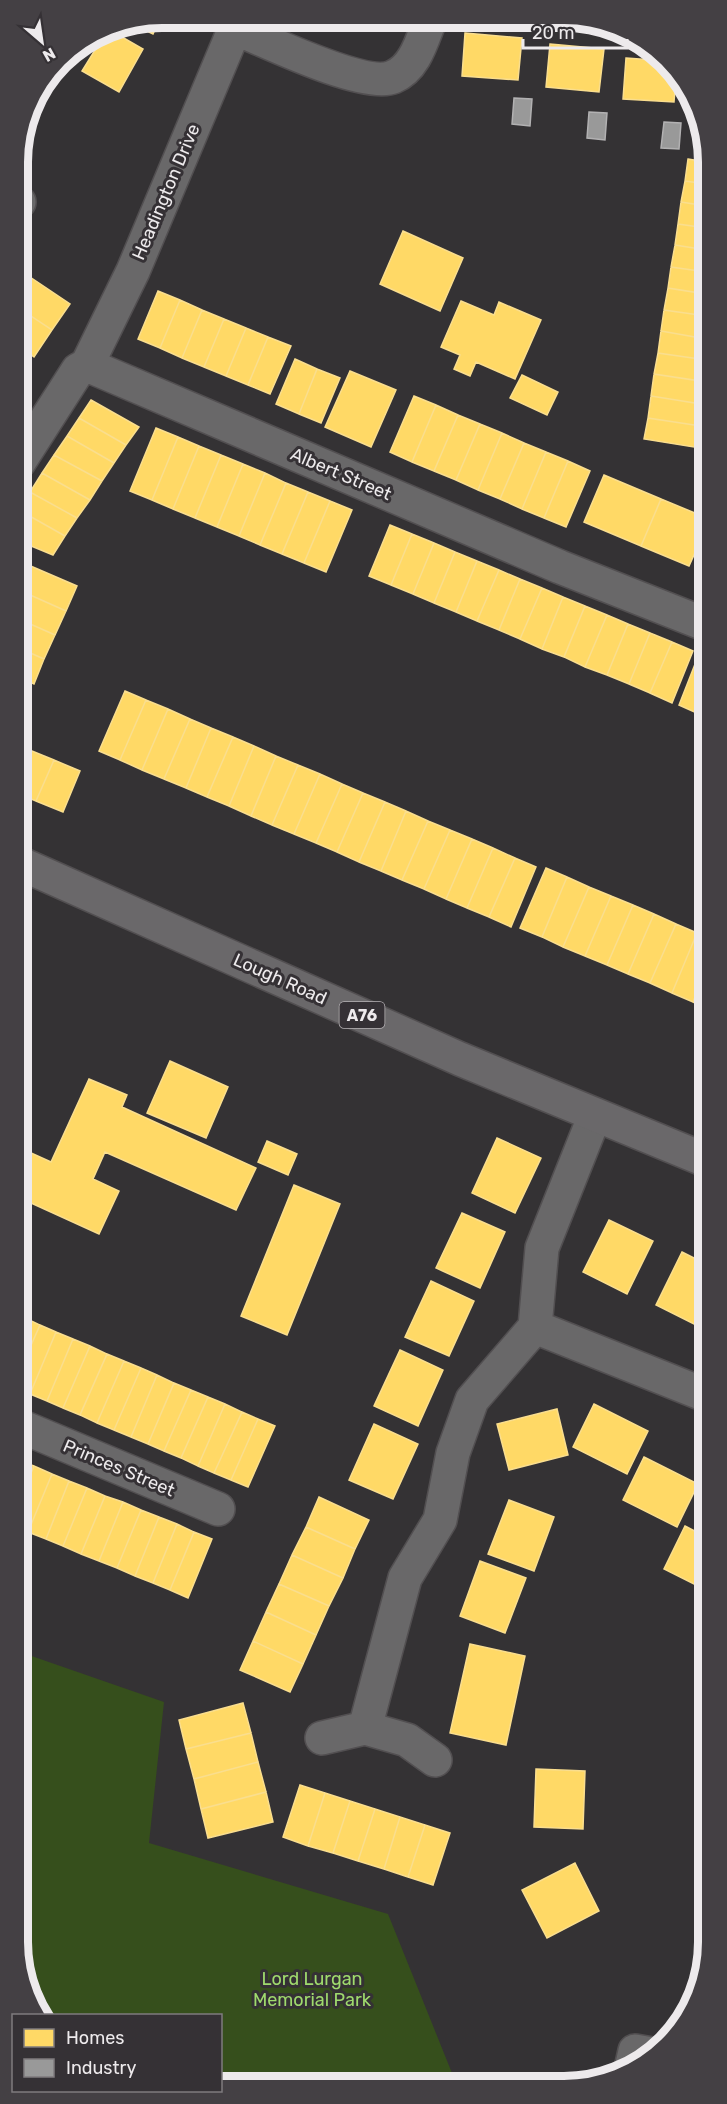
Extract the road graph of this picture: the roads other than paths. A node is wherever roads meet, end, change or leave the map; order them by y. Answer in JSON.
{"nodes":[{"id":1,"x":236,"y":28,"type":"edge"},
{"id":2,"x":249,"y":28,"type":"edge"},
{"id":3,"x":427,"y":28,"type":"edge"},
{"id":4,"x":87,"y":366,"type":"junction"},
{"id":5,"x":29,"y":447,"type":"edge"},
{"id":6,"x":699,"y":622,"type":"edge"},
{"id":7,"x":29,"y":867,"type":"edge"},
{"id":8,"x":595,"y":1115,"type":"junction"},
{"id":9,"x":698,"y":1157,"type":"edge"},
{"id":10,"x":535,"y":1327,"type":"junction"},
{"id":11,"x":698,"y":1392,"type":"edge"},
{"id":12,"x":28,"y":1429,"type":"edge"},
{"id":13,"x":218,"y":1509,"type":"dead end"},
{"id":14,"x":365,"y":1728,"type":"junction"},
{"id":15,"x":322,"y":1738,"type":"dead end"},
{"id":16,"x":435,"y":1760,"type":"dead end"}],
"edges":[{"from":1,"to":4,"type":"street","name":"Headington Drive"},
{"from":2,"to":3,"type":"street"},
{"from":4,"to":5,"type":"street"},
{"from":4,"to":6,"type":"street","name":"Albert Street"},
{"from":7,"to":8,"type":"main road","name":"Lough Road","number":"A76"},
{"from":8,"to":9,"type":"main road","name":"Lough Road","number":"A76"},
{"from":8,"to":10,"type":"street"},
{"from":10,"to":11,"type":"street"},
{"from":10,"to":14,"type":"street"},
{"from":12,"to":13,"type":"street","name":"Princes Street"},
{"from":14,"to":15,"type":"street"},
{"from":14,"to":16,"type":"street"}]}
